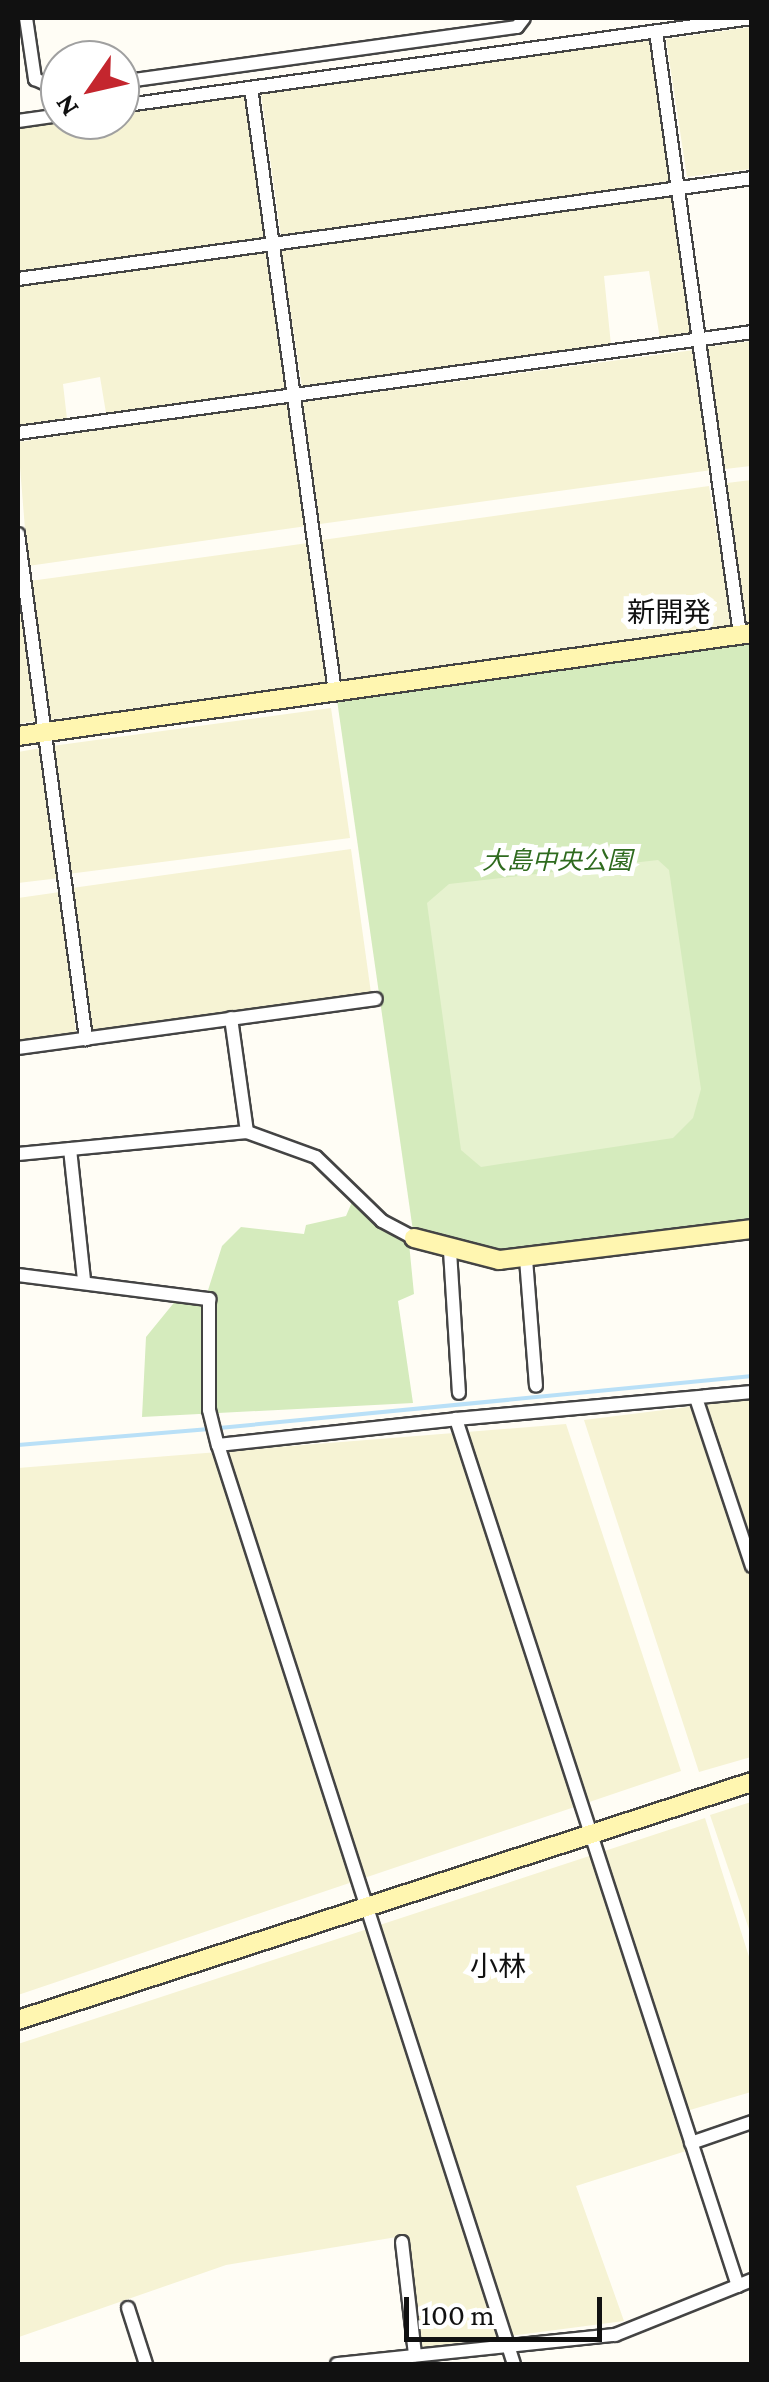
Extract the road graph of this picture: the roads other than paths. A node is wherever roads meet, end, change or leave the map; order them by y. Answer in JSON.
{"nodes":[{"id":1,"x":26,"y":18,"type":"edge"},
{"id":2,"x":524,"y":18,"type":"edge"},
{"id":3,"x":752,"y":18,"type":"edge"},
{"id":4,"x":656,"y":32,"type":"junction"},
{"id":5,"x":140,"y":79,"type":"edge"},
{"id":6,"x":40,"y":81,"type":"edge"},
{"id":7,"x":251,"y":88,"type":"junction"},
{"id":8,"x":140,"y":103,"type":"edge"},
{"id":9,"x":752,"y":178,"type":"edge"},
{"id":10,"x":678,"y":188,"type":"junction"},
{"id":11,"x":274,"y":245,"type":"junction"},
{"id":12,"x":18,"y":278,"type":"edge"},
{"id":13,"x":752,"y":332,"type":"edge"},
{"id":14,"x":698,"y":339,"type":"junction"},
{"id":15,"x":294,"y":396,"type":"junction"},
{"id":16,"x":18,"y":433,"type":"edge"},
{"id":17,"x":18,"y":534,"type":"edge"},
{"id":18,"x":746,"y":634,"type":"edge"},
{"id":19,"x":335,"y":692,"type":"junction"},
{"id":20,"x":45,"y":732,"type":"junction"},
{"id":21,"x":18,"y":736,"type":"edge"},
{"id":22,"x":376,"y":999,"type":"dead end"},
{"id":23,"x":231,"y":1018,"type":"junction"},
{"id":24,"x":86,"y":1038,"type":"junction"},
{"id":25,"x":18,"y":1048,"type":"edge"},
{"id":26,"x":247,"y":1132,"type":"junction"},
{"id":27,"x":70,"y":1149,"type":"junction"},
{"id":28,"x":18,"y":1154,"type":"edge"},
{"id":29,"x":752,"y":1229,"type":"edge"},
{"id":30,"x":414,"y":1238,"type":"joint"},
{"id":31,"x":450,"y":1251,"type":"junction"},
{"id":32,"x":526,"y":1259,"type":"junction"},
{"id":33,"x":18,"y":1275,"type":"edge"},
{"id":34,"x":84,"y":1279,"type":"junction"},
{"id":35,"x":536,"y":1386,"type":"dead end"},
{"id":36,"x":752,"y":1392,"type":"edge"},
{"id":37,"x":459,"y":1393,"type":"dead end"},
{"id":38,"x":696,"y":1398,"type":"junction"},
{"id":39,"x":456,"y":1419,"type":"junction"},
{"id":40,"x":218,"y":1445,"type":"junction"},
{"id":41,"x":752,"y":1566,"type":"edge"},
{"id":42,"x":752,"y":1782,"type":"edge"},
{"id":43,"x":586,"y":1836,"type":"junction"},
{"id":44,"x":368,"y":1905,"type":"junction"},
{"id":45,"x":18,"y":2020,"type":"edge"},
{"id":46,"x":752,"y":2122,"type":"edge"},
{"id":47,"x":691,"y":2143,"type":"junction"},
{"id":48,"x":402,"y":2242,"type":"dead end"},
{"id":49,"x":745,"y":2283,"type":"edge"},
{"id":50,"x":128,"y":2308,"type":"dead end"},
{"id":51,"x":510,"y":2345,"type":"junction"},
{"id":52,"x":415,"y":2355,"type":"junction"},
{"id":53,"x":146,"y":2364,"type":"edge"},
{"id":54,"x":337,"y":2364,"type":"edge"},
{"id":55,"x":514,"y":2364,"type":"edge"}],
"edges":[{"from":1,"to":6,"type":"street"},
{"from":2,"to":5,"type":"street"},
{"from":3,"to":4,"type":"street"},
{"from":4,"to":7,"type":"street"},
{"from":4,"to":10,"type":"street"},
{"from":7,"to":8,"type":"street"},
{"from":7,"to":11,"type":"street"},
{"from":9,"to":10,"type":"street"},
{"from":10,"to":11,"type":"street"},
{"from":10,"to":14,"type":"street"},
{"from":11,"to":12,"type":"street"},
{"from":11,"to":15,"type":"street"},
{"from":13,"to":14,"type":"street"},
{"from":14,"to":15,"type":"street"},
{"from":14,"to":18,"type":"street"},
{"from":15,"to":16,"type":"street"},
{"from":15,"to":19,"type":"street"},
{"from":17,"to":20,"type":"street"},
{"from":18,"to":19,"type":"street"},
{"from":19,"to":20,"type":"street"},
{"from":20,"to":21,"type":"street"},
{"from":20,"to":24,"type":"street"},
{"from":22,"to":23,"type":"street"},
{"from":23,"to":24,"type":"street"},
{"from":23,"to":26,"type":"street"},
{"from":24,"to":25,"type":"street"},
{"from":26,"to":27,"type":"street"},
{"from":26,"to":30,"type":"street"},
{"from":27,"to":28,"type":"street"},
{"from":27,"to":34,"type":"street"},
{"from":29,"to":32,"type":"street"},
{"from":30,"to":31,"type":"street"},
{"from":31,"to":32,"type":"street"},
{"from":31,"to":37,"type":"street"},
{"from":32,"to":35,"type":"street"},
{"from":33,"to":34,"type":"street"},
{"from":34,"to":40,"type":"street"},
{"from":36,"to":38,"type":"street"},
{"from":38,"to":39,"type":"street"},
{"from":38,"to":41,"type":"street"},
{"from":39,"to":40,"type":"street"},
{"from":39,"to":43,"type":"street"},
{"from":40,"to":44,"type":"street"},
{"from":42,"to":43,"type":"street"},
{"from":43,"to":44,"type":"street"},
{"from":43,"to":47,"type":"street"},
{"from":44,"to":45,"type":"street"},
{"from":44,"to":51,"type":"street"},
{"from":46,"to":47,"type":"street"},
{"from":47,"to":49,"type":"street"},
{"from":48,"to":52,"type":"street"},
{"from":49,"to":51,"type":"street"},
{"from":50,"to":53,"type":"street"},
{"from":51,"to":52,"type":"street"},
{"from":51,"to":55,"type":"street"},
{"from":52,"to":54,"type":"street"}]}
